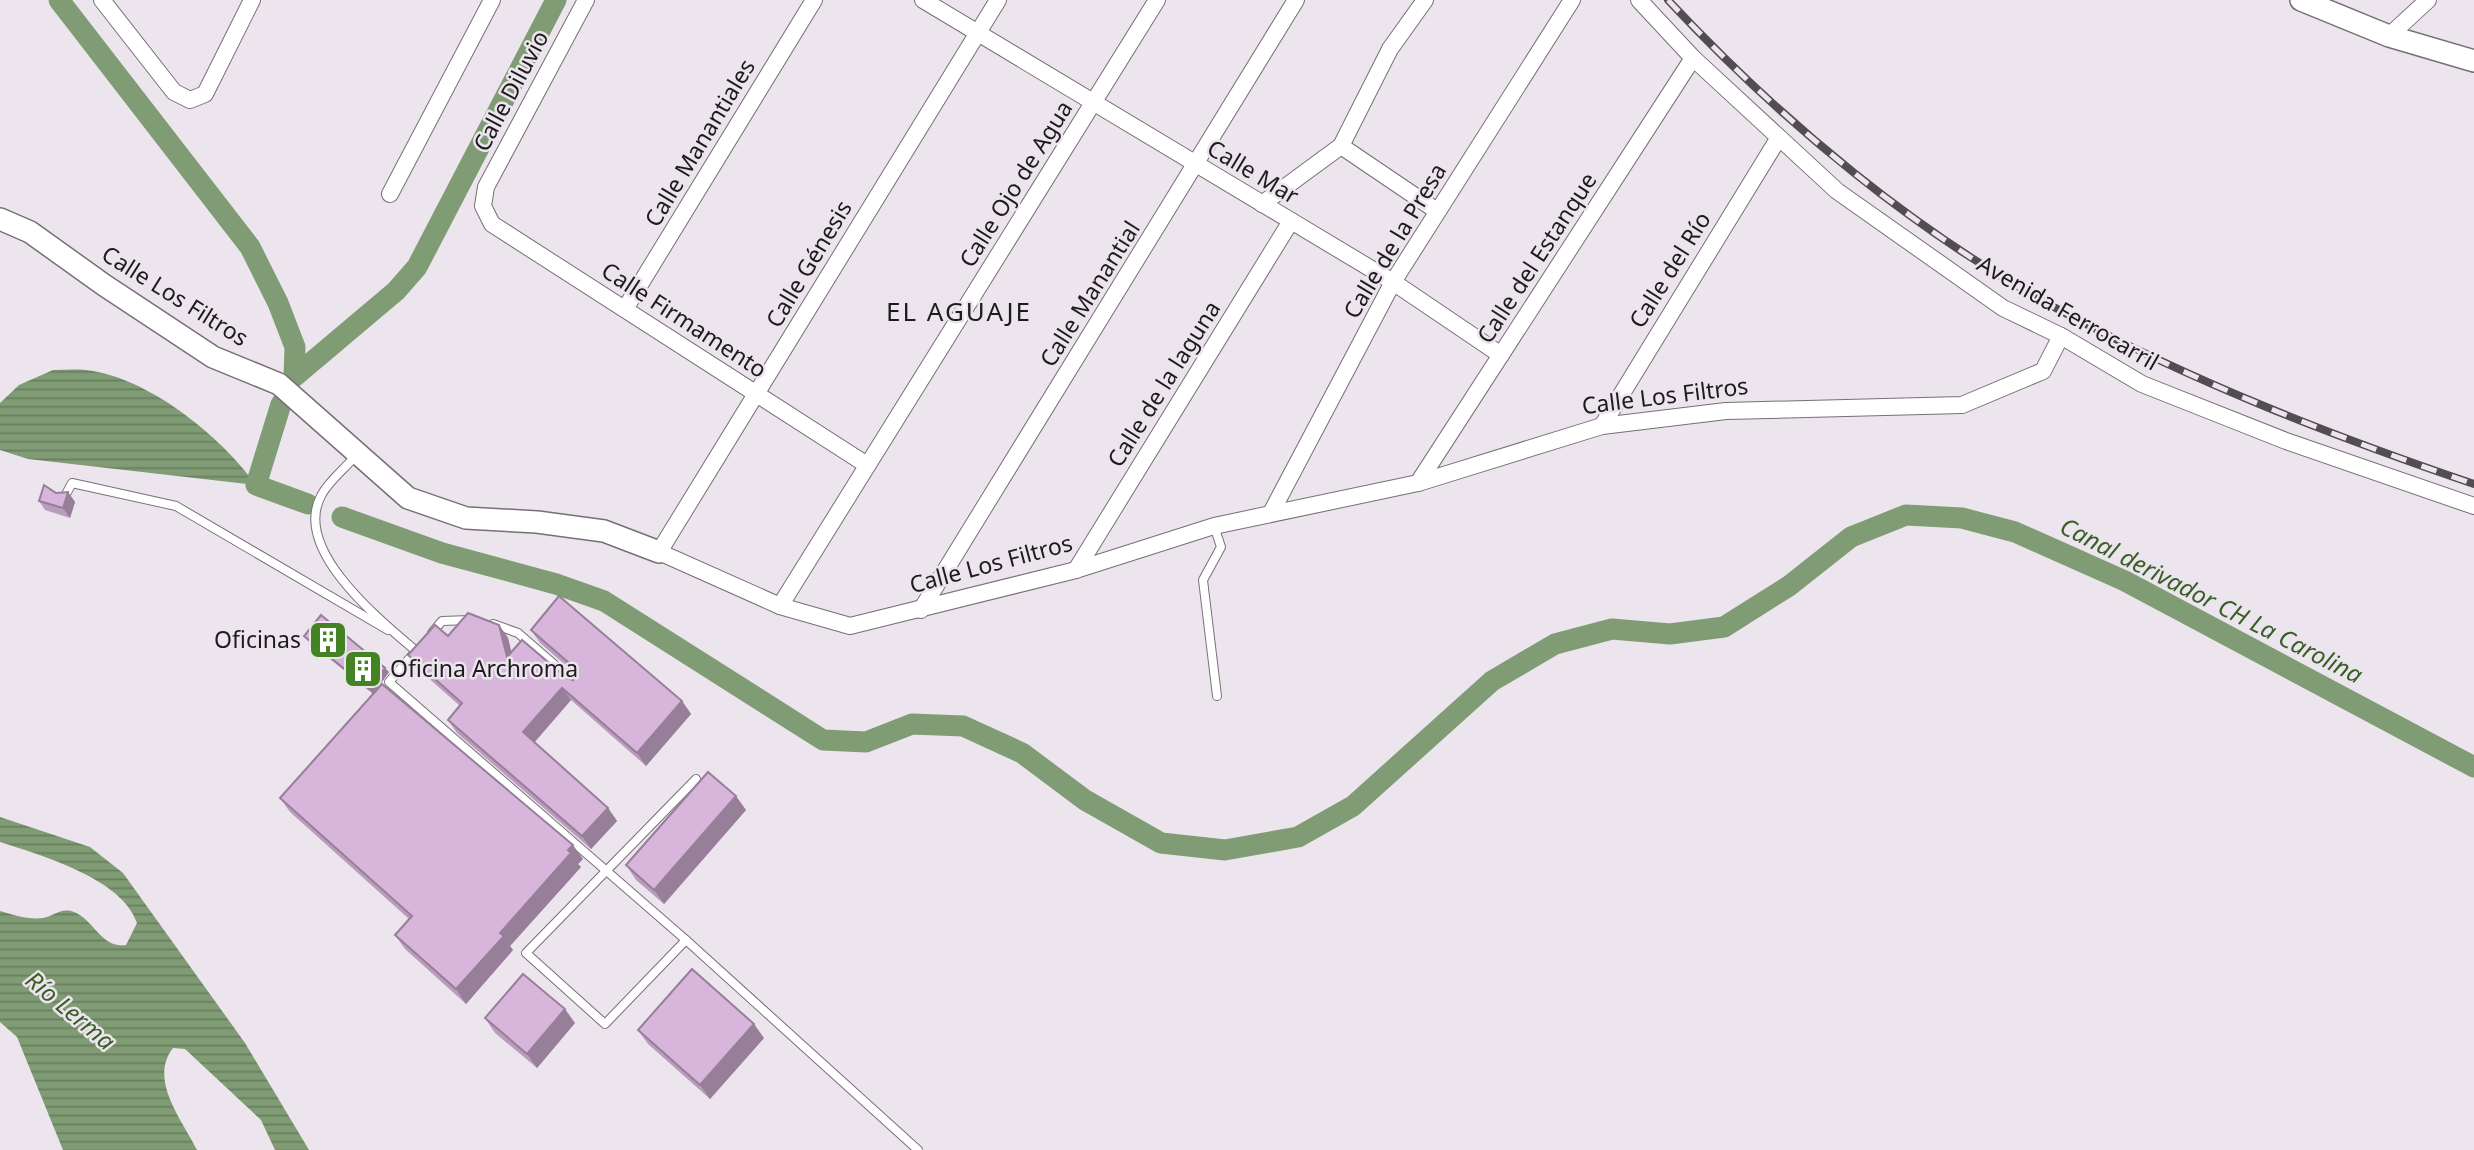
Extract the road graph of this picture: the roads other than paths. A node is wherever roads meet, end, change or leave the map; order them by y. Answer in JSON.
{"nodes":[{"id":1,"x":102,"y":0,"type":"edge"},
{"id":2,"x":252,"y":0,"type":"edge"},
{"id":3,"x":492,"y":0,"type":"edge"},
{"id":4,"x":586,"y":0,"type":"edge"},
{"id":5,"x":814,"y":0,"type":"edge"},
{"id":6,"x":923,"y":0,"type":"edge"},
{"id":7,"x":998,"y":0,"type":"edge"},
{"id":8,"x":1157,"y":0,"type":"edge"},
{"id":9,"x":1296,"y":0,"type":"edge"},
{"id":10,"x":1425,"y":0,"type":"edge"},
{"id":11,"x":1572,"y":0,"type":"edge"},
{"id":12,"x":1639,"y":0,"type":"edge"},
{"id":13,"x":2428,"y":0,"type":"edge"},
{"id":14,"x":2313,"y":3,"type":"edge"},
{"id":15,"x":978,"y":33,"type":"junction"},
{"id":16,"x":2389,"y":36,"type":"junction"},
{"id":17,"x":1693,"y":58,"type":"junction"},
{"id":18,"x":2474,"y":61,"type":"edge"},
{"id":19,"x":1093,"y":102,"type":"junction"},
{"id":20,"x":1778,"y":139,"type":"junction"},
{"id":21,"x":1342,"y":146,"type":"junction"},
{"id":22,"x":1196,"y":165,"type":"junction"},
{"id":23,"x":390,"y":194,"type":"dead end"},
{"id":24,"x":1262,"y":204,"type":"junction"},
{"id":25,"x":484,"y":206,"type":"joint"},
{"id":26,"x":1437,"y":211,"type":"junction"},
{"id":27,"x":0,"y":219,"type":"edge"},
{"id":28,"x":1291,"y":221,"type":"junction"},
{"id":29,"x":1393,"y":282,"type":"junction"},
{"id":30,"x":625,"y":309,"type":"junction"},
{"id":31,"x":2061,"y":336,"type":"junction"},
{"id":32,"x":1501,"y":355,"type":"junction"},
{"id":33,"x":757,"y":393,"type":"junction"},
{"id":34,"x":1602,"y":426,"type":"junction"},
{"id":35,"x":356,"y":456,"type":"junction"},
{"id":36,"x":867,"y":465,"type":"junction"},
{"id":37,"x":1418,"y":483,"type":"junction"},
{"id":38,"x":65,"y":496,"type":"edge"},
{"id":39,"x":2474,"y":506,"type":"edge"},
{"id":40,"x":1271,"y":513,"type":"junction"},
{"id":41,"x":1214,"y":526,"type":"junction"},
{"id":42,"x":659,"y":552,"type":"junction"},
{"id":43,"x":1076,"y":570,"type":"junction"},
{"id":44,"x":780,"y":606,"type":"junction"},
{"id":45,"x":921,"y":610,"type":"junction"},
{"id":46,"x":402,"y":639,"type":"junction"},
{"id":47,"x":416,"y":650,"type":"junction"},
{"id":48,"x":580,"y":686,"type":"edge"},
{"id":49,"x":1217,"y":696,"type":"dead end"},
{"id":50,"x":696,"y":779,"type":"dead end"},
{"id":51,"x":606,"y":873,"type":"junction"},
{"id":52,"x":686,"y":940,"type":"junction"},
{"id":53,"x":918,"y":1150,"type":"edge"}],
"edges":[{"from":1,"to":2,"type":"street"},
{"from":3,"to":23,"type":"street"},
{"from":4,"to":25,"type":"street","name":"Calle Diluvio"},
{"from":5,"to":30,"type":"street","name":"Calle Manantiales"},
{"from":6,"to":15,"type":"street","name":"Calle Mar"},
{"from":7,"to":15,"type":"street","name":"Calle Génesis"},
{"from":8,"to":19,"type":"street","name":"Calle Ojo de Agua"},
{"from":9,"to":22,"type":"street","name":"Calle Manantial"},
{"from":10,"to":21,"type":"street"},
{"from":11,"to":26,"type":"street","name":"Calle de la Presa"},
{"from":12,"to":17,"type":"street","name":"Avenida Ferrocarril"},
{"from":13,"to":16,"type":"street"},
{"from":14,"to":16,"type":"street"},
{"from":15,"to":19,"type":"street","name":"Calle Mar"},
{"from":15,"to":33,"type":"street","name":"Calle Génesis"},
{"from":16,"to":18,"type":"street"},
{"from":17,"to":20,"type":"street","name":"Avenida Ferrocarril"},
{"from":17,"to":32,"type":"street","name":"Calle del Estanque"},
{"from":19,"to":22,"type":"street","name":"Calle Mar"},
{"from":19,"to":36,"type":"street","name":"Calle Ojo de Agua"},
{"from":20,"to":31,"type":"street","name":"Avenida Ferrocarril"},
{"from":20,"to":34,"type":"street","name":"Calle del Río"},
{"from":21,"to":24,"type":"street"},
{"from":21,"to":26,"type":"street"},
{"from":22,"to":24,"type":"street","name":"Calle Mar"},
{"from":22,"to":45,"type":"street","name":"Calle Manantial"},
{"from":24,"to":28,"type":"street","name":"Calle Mar"},
{"from":25,"to":30,"type":"street","name":"Calle Firmamento"},
{"from":26,"to":29,"type":"street","name":"Calle de la Presa"},
{"from":27,"to":35,"type":"street","name":"Calle Los Filtros"},
{"from":28,"to":29,"type":"street","name":"Calle Mar"},
{"from":28,"to":43,"type":"street","name":"Calle de la laguna"},
{"from":29,"to":32,"type":"street","name":"Calle Mar"},
{"from":29,"to":40,"type":"street","name":"Calle de la Presa"},
{"from":30,"to":33,"type":"street","name":"Calle Firmamento"},
{"from":31,"to":34,"type":"street","name":"Calle Los Filtros"},
{"from":31,"to":39,"type":"street","name":"Avenida Ferrocarril"},
{"from":32,"to":37,"type":"street","name":"Calle del Estanque"},
{"from":33,"to":36,"type":"street","name":"Calle Firmamento"},
{"from":33,"to":42,"type":"street","name":"Calle Génesis"},
{"from":34,"to":37,"type":"street","name":"Calle Los Filtros"},
{"from":35,"to":42,"type":"street","name":"Calle Los Filtros"},
{"from":35,"to":46,"type":"lane"},
{"from":36,"to":44,"type":"street","name":"Calle Ojo de Agua"},
{"from":37,"to":40,"type":"street","name":"Calle Los Filtros"},
{"from":38,"to":46,"type":"lane"},
{"from":40,"to":41,"type":"street","name":"Calle Los Filtros"},
{"from":41,"to":43,"type":"street","name":"Calle Los Filtros"},
{"from":41,"to":49,"type":"lane"},
{"from":42,"to":44,"type":"street","name":"Calle Los Filtros"},
{"from":43,"to":45,"type":"street","name":"Calle Los Filtros"},
{"from":44,"to":45,"type":"street","name":"Calle Los Filtros"},
{"from":46,"to":47,"type":"lane"},
{"from":47,"to":48,"type":"lane"},
{"from":47,"to":51,"type":"lane"},
{"from":50,"to":51,"type":"lane"},
{"from":51,"to":52,"type":"lane"},
{"from":51,"to":52,"type":"lane"},
{"from":52,"to":53,"type":"lane"}]}
